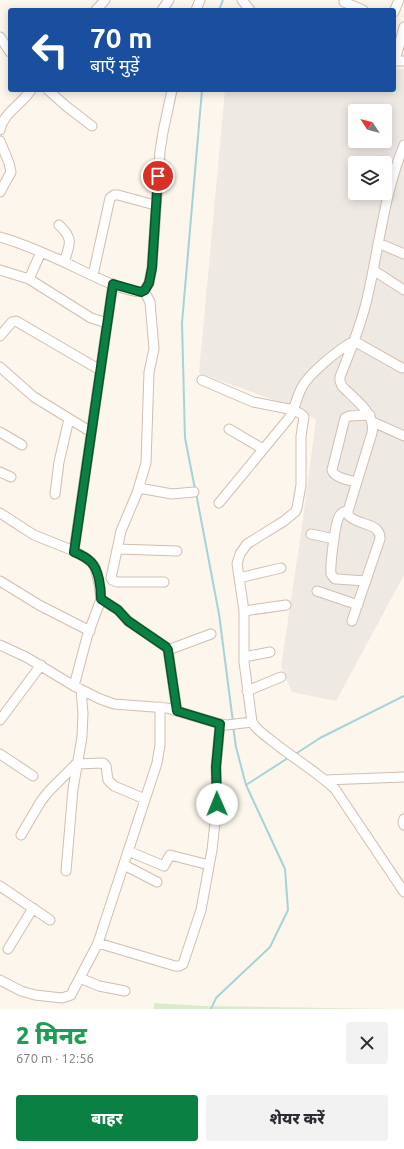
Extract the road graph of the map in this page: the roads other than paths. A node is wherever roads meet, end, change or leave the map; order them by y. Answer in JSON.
{"nodes":[{"id":1,"x":105,"y":0,"type":"edge"},
{"id":2,"x":242,"y":0,"type":"edge"},
{"id":3,"x":344,"y":2,"type":"dead end"},
{"id":4,"x":98,"y":8,"type":"edge"},
{"id":5,"x":248,"y":8,"type":"edge"},
{"id":6,"x":357,"y":8,"type":"edge"},
{"id":7,"x":404,"y":27,"type":"edge"},
{"id":8,"x":0,"y":37,"type":"edge"},
{"id":9,"x":8,"y":49,"type":"edge"},
{"id":10,"x":398,"y":61,"type":"edge"},
{"id":11,"x":29,"y":92,"type":"edge"},
{"id":12,"x":50,"y":92,"type":"edge"},
{"id":13,"x":172,"y":92,"type":"edge"},
{"id":14,"x":1,"y":124,"type":"edge"},
{"id":15,"x":92,"y":126,"type":"dead end"},
{"id":16,"x":0,"y":142,"type":"edge"},
{"id":17,"x":404,"y":145,"type":"edge"},
{"id":18,"x":0,"y":192,"type":"edge"},
{"id":19,"x":155,"y":205,"type":"junction"},
{"id":20,"x":59,"y":225,"type":"dead end"},
{"id":21,"x":0,"y":237,"type":"edge"},
{"id":22,"x":378,"y":243,"type":"junction"},
{"id":23,"x":41,"y":252,"type":"junction"},
{"id":24,"x":404,"y":254,"type":"edge"},
{"id":25,"x":64,"y":262,"type":"junction"},
{"id":26,"x":0,"y":270,"type":"edge"},
{"id":27,"x":373,"y":270,"type":"junction"},
{"id":28,"x":94,"y":275,"type":"junction"},
{"id":29,"x":29,"y":279,"type":"junction"},
{"id":30,"x":113,"y":284,"type":"junction"},
{"id":31,"x":404,"y":290,"type":"edge"},
{"id":32,"x":144,"y":291,"type":"junction"},
{"id":33,"x":107,"y":323,"type":"junction"},
{"id":34,"x":0,"y":336,"type":"edge"},
{"id":35,"x":354,"y":341,"type":"junction"},
{"id":36,"x":0,"y":367,"type":"edge"},
{"id":37,"x":402,"y":368,"type":"dead end"},
{"id":38,"x":100,"y":370,"type":"junction"},
{"id":39,"x":202,"y":380,"type":"dead end"},
{"id":40,"x":294,"y":410,"type":"junction"},
{"id":41,"x":371,"y":418,"type":"junction"},
{"id":42,"x":69,"y":419,"type":"junction"},
{"id":43,"x":229,"y":430,"type":"dead end"},
{"id":44,"x":91,"y":432,"type":"junction"},
{"id":45,"x":1,"y":434,"type":"edge"},
{"id":46,"x":404,"y":436,"type":"edge"},
{"id":47,"x":22,"y":446,"type":"dead end"},
{"id":48,"x":263,"y":450,"type":"junction"},
{"id":49,"x":0,"y":472,"type":"edge"},
{"id":50,"x":10,"y":477,"type":"dead end"},
{"id":51,"x":357,"y":482,"type":"junction"},
{"id":52,"x":139,"y":488,"type":"junction"},
{"id":53,"x":194,"y":492,"type":"dead end"},
{"id":54,"x":55,"y":494,"type":"dead end"},
{"id":55,"x":219,"y":504,"type":"dead end"},
{"id":56,"x":348,"y":511,"type":"junction"},
{"id":57,"x":0,"y":513,"type":"edge"},
{"id":58,"x":311,"y":534,"type":"dead end"},
{"id":59,"x":334,"y":539,"type":"junction"},
{"id":60,"x":117,"y":549,"type":"junction"},
{"id":61,"x":177,"y":551,"type":"dead end"},
{"id":62,"x":74,"y":552,"type":"junction"},
{"id":63,"x":281,"y":568,"type":"dead end"},
{"id":64,"x":239,"y":578,"type":"junction"},
{"id":65,"x":0,"y":581,"type":"edge"},
{"id":66,"x":366,"y":581,"type":"junction"},
{"id":67,"x":164,"y":582,"type":"dead end"},
{"id":68,"x":317,"y":590,"type":"dead end"},
{"id":69,"x":101,"y":599,"type":"junction"},
{"id":70,"x":286,"y":605,"type":"dead end"},
{"id":71,"x":358,"y":605,"type":"junction"},
{"id":72,"x":244,"y":610,"type":"junction"},
{"id":73,"x":352,"y":621,"type":"dead end"},
{"id":74,"x":90,"y":631,"type":"junction"},
{"id":75,"x":211,"y":634,"type":"dead end"},
{"id":76,"x":0,"y":645,"type":"edge"},
{"id":77,"x":168,"y":650,"type":"junction"},
{"id":78,"x":270,"y":652,"type":"dead end"},
{"id":79,"x":244,"y":657,"type":"junction"},
{"id":80,"x":41,"y":665,"type":"junction"},
{"id":81,"x":281,"y":677,"type":"dead end"},
{"id":82,"x":77,"y":688,"type":"junction"},
{"id":83,"x":247,"y":691,"type":"junction"},
{"id":84,"x":160,"y":707,"type":"junction"},
{"id":85,"x":177,"y":711,"type":"junction"},
{"id":86,"x":0,"y":720,"type":"edge"},
{"id":87,"x":252,"y":722,"type":"junction"},
{"id":88,"x":220,"y":724,"type":"junction"},
{"id":89,"x":0,"y":754,"type":"edge"},
{"id":90,"x":76,"y":764,"type":"junction"},
{"id":91,"x":33,"y":776,"type":"dead end"},
{"id":92,"x":404,"y":777,"type":"edge"},
{"id":93,"x":325,"y":780,"type":"junction"},
{"id":94,"x":145,"y":799,"type":"junction"},
{"id":95,"x":404,"y":819,"type":"edge"},
{"id":96,"x":404,"y":824,"type":"edge"},
{"id":97,"x":21,"y":835,"type":"dead end"},
{"id":98,"x":128,"y":852,"type":"junction"},
{"id":99,"x":124,"y":865,"type":"junction"},
{"id":100,"x":209,"y":865,"type":"junction"},
{"id":101,"x":66,"y":871,"type":"dead end"},
{"id":102,"x":157,"y":882,"type":"dead end"},
{"id":103,"x":1,"y":888,"type":"edge"},
{"id":104,"x":404,"y":892,"type":"edge"},
{"id":105,"x":33,"y":908,"type":"junction"},
{"id":106,"x":50,"y":920,"type":"dead end"},
{"id":107,"x":98,"y":943,"type":"junction"},
{"id":108,"x":8,"y":949,"type":"dead end"},
{"id":109,"x":80,"y":978,"type":"junction"},
{"id":110,"x":0,"y":980,"type":"edge"},
{"id":111,"x":125,"y":991,"type":"dead end"}],
"edges":[{"from":1,"to":4,"type":"street"},
{"from":2,"to":5,"type":"street"},
{"from":3,"to":6,"type":"street"},
{"from":7,"to":10,"type":"street"},
{"from":8,"to":9,"type":"street"},
{"from":11,"to":14,"type":"street"},
{"from":12,"to":15,"type":"street"},
{"from":13,"to":19,"type":"street"},
{"from":16,"to":18,"type":"street"},
{"from":17,"to":22,"type":"street"},
{"from":19,"to":28,"type":"street"},
{"from":19,"to":32,"type":"street"},
{"from":20,"to":25,"type":"street"},
{"from":21,"to":23,"type":"street"},
{"from":22,"to":24,"type":"street"},
{"from":22,"to":27,"type":"street"},
{"from":23,"to":25,"type":"street"},
{"from":23,"to":29,"type":"street"},
{"from":25,"to":28,"type":"street"},
{"from":26,"to":29,"type":"street"},
{"from":27,"to":31,"type":"street"},
{"from":27,"to":35,"type":"street"},
{"from":28,"to":30,"type":"street"},
{"from":29,"to":33,"type":"street"},
{"from":30,"to":32,"type":"street"},
{"from":30,"to":33,"type":"street"},
{"from":32,"to":52,"type":"street"},
{"from":33,"to":38,"type":"street"},
{"from":34,"to":38,"type":"street"},
{"from":35,"to":37,"type":"street"},
{"from":35,"to":40,"type":"street"},
{"from":35,"to":41,"type":"street"},
{"from":36,"to":42,"type":"street"},
{"from":38,"to":44,"type":"street"},
{"from":39,"to":40,"type":"street"},
{"from":40,"to":48,"type":"street"},
{"from":40,"to":64,"type":"street"},
{"from":41,"to":46,"type":"street"},
{"from":41,"to":51,"type":"street"},
{"from":41,"to":51,"type":"street"},
{"from":42,"to":44,"type":"street"},
{"from":42,"to":54,"type":"street"},
{"from":43,"to":48,"type":"street"},
{"from":44,"to":62,"type":"street"},
{"from":45,"to":47,"type":"street"},
{"from":48,"to":55,"type":"street"},
{"from":49,"to":50,"type":"street"},
{"from":51,"to":56,"type":"street"},
{"from":52,"to":53,"type":"street"},
{"from":52,"to":60,"type":"street"},
{"from":56,"to":59,"type":"street"},
{"from":56,"to":66,"type":"street"},
{"from":57,"to":62,"type":"street"},
{"from":58,"to":59,"type":"street"},
{"from":59,"to":66,"type":"street"},
{"from":60,"to":61,"type":"street"},
{"from":60,"to":67,"type":"street"},
{"from":62,"to":69,"type":"street"},
{"from":63,"to":64,"type":"street"},
{"from":64,"to":72,"type":"street"},
{"from":65,"to":74,"type":"street"},
{"from":66,"to":71,"type":"street"},
{"from":68,"to":71,"type":"street"},
{"from":69,"to":74,"type":"street"},
{"from":69,"to":77,"type":"street"},
{"from":70,"to":72,"type":"street"},
{"from":71,"to":73,"type":"street"},
{"from":72,"to":79,"type":"street"},
{"from":74,"to":82,"type":"street"},
{"from":75,"to":77,"type":"street"},
{"from":76,"to":80,"type":"street"},
{"from":77,"to":85,"type":"street"},
{"from":78,"to":79,"type":"street"},
{"from":79,"to":83,"type":"street"},
{"from":80,"to":82,"type":"street"},
{"from":80,"to":86,"type":"street"},
{"from":81,"to":83,"type":"street"},
{"from":82,"to":84,"type":"street"},
{"from":82,"to":90,"type":"street"},
{"from":83,"to":87,"type":"street"},
{"from":84,"to":85,"type":"street"},
{"from":84,"to":94,"type":"street"},
{"from":85,"to":88,"type":"street"},
{"from":87,"to":88,"type":"street"},
{"from":87,"to":93,"type":"street"},
{"from":88,"to":100,"type":"street"},
{"from":89,"to":91,"type":"street"},
{"from":90,"to":94,"type":"street"},
{"from":90,"to":97,"type":"street"},
{"from":90,"to":101,"type":"street"},
{"from":92,"to":93,"type":"street"},
{"from":93,"to":104,"type":"street"},
{"from":94,"to":98,"type":"street"},
{"from":95,"to":96,"type":"street"},
{"from":98,"to":99,"type":"street"},
{"from":98,"to":100,"type":"street"},
{"from":99,"to":102,"type":"street"},
{"from":99,"to":107,"type":"street"},
{"from":100,"to":107,"type":"street"},
{"from":103,"to":105,"type":"street"},
{"from":105,"to":106,"type":"street"},
{"from":105,"to":108,"type":"street"},
{"from":107,"to":109,"type":"street"},
{"from":109,"to":110,"type":"street"},
{"from":109,"to":111,"type":"street"}]}
